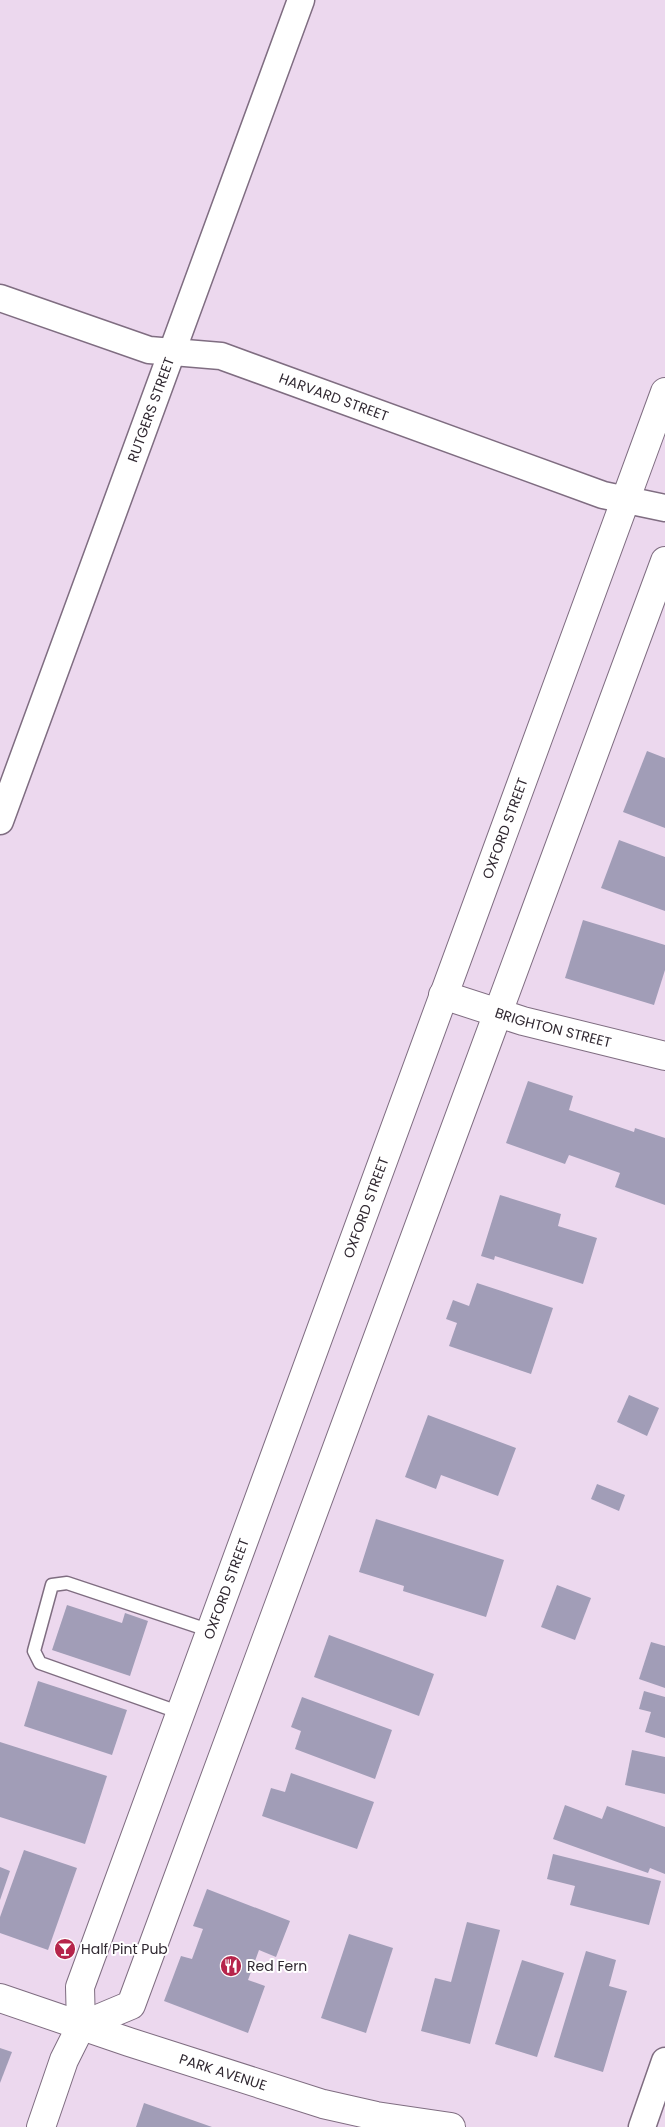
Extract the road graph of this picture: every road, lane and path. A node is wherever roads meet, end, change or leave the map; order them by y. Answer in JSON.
{"nodes":[{"id":1,"x":301,"y":0,"type":"edge"},
{"id":2,"x":0,"y":298,"type":"edge"},
{"id":3,"x":172,"y":353,"type":"junction"},
{"id":4,"x":665,"y":392,"type":"edge"},
{"id":5,"x":625,"y":500,"type":"junction"},
{"id":6,"x":665,"y":508,"type":"edge"},
{"id":7,"x":665,"y":561,"type":"edge"},
{"id":8,"x":0,"y":821,"type":"edge"},
{"id":9,"x":443,"y":995,"type":"junction"},
{"id":10,"x":499,"y":1013,"type":"junction"},
{"id":11,"x":665,"y":1056,"type":"edge"},
{"id":12,"x":211,"y":1631,"type":"junction"},
{"id":13,"x":181,"y":1713,"type":"junction"},
{"id":14,"x":0,"y":1998,"type":"edge"},
{"id":15,"x":81,"y":2026,"type":"junction"},
{"id":16,"x":665,"y":2062,"type":"edge"},
{"id":17,"x":41,"y":2127,"type":"edge"},
{"id":18,"x":451,"y":2127,"type":"edge"},
{"id":19,"x":642,"y":2127,"type":"edge"}],
"edges":[{"from":1,"to":3,"type":"street","name":"RUTGERS STREET"},
{"from":2,"to":3,"type":"street","name":"HARVARD STREET"},
{"from":3,"to":5,"type":"street","name":"HARVARD STREET"},
{"from":3,"to":8,"type":"street","name":"RUTGERS STREET"},
{"from":4,"to":5,"type":"street","name":"OXFORD STREET"},
{"from":5,"to":6,"type":"street","name":"HARVARD STREET"},
{"from":5,"to":9,"type":"street","name":"OXFORD STREET"},
{"from":7,"to":10,"type":"street"},
{"from":9,"to":10,"type":"street","name":"BRIGHTON STREET"},
{"from":9,"to":12,"type":"street","name":"OXFORD STREET"},
{"from":10,"to":11,"type":"street","name":"BRIGHTON STREET"},
{"from":10,"to":15,"type":"street"},
{"from":12,"to":13,"type":"street","name":"OXFORD STREET"},
{"from":12,"to":13,"type":"lane"},
{"from":13,"to":15,"type":"street","name":"OXFORD STREET"},
{"from":14,"to":15,"type":"street","name":"PARK AVENUE"},
{"from":15,"to":17,"type":"street","name":"OXFORD STREET"},
{"from":15,"to":18,"type":"street","name":"PARK AVENUE"},
{"from":16,"to":19,"type":"street"}]}
